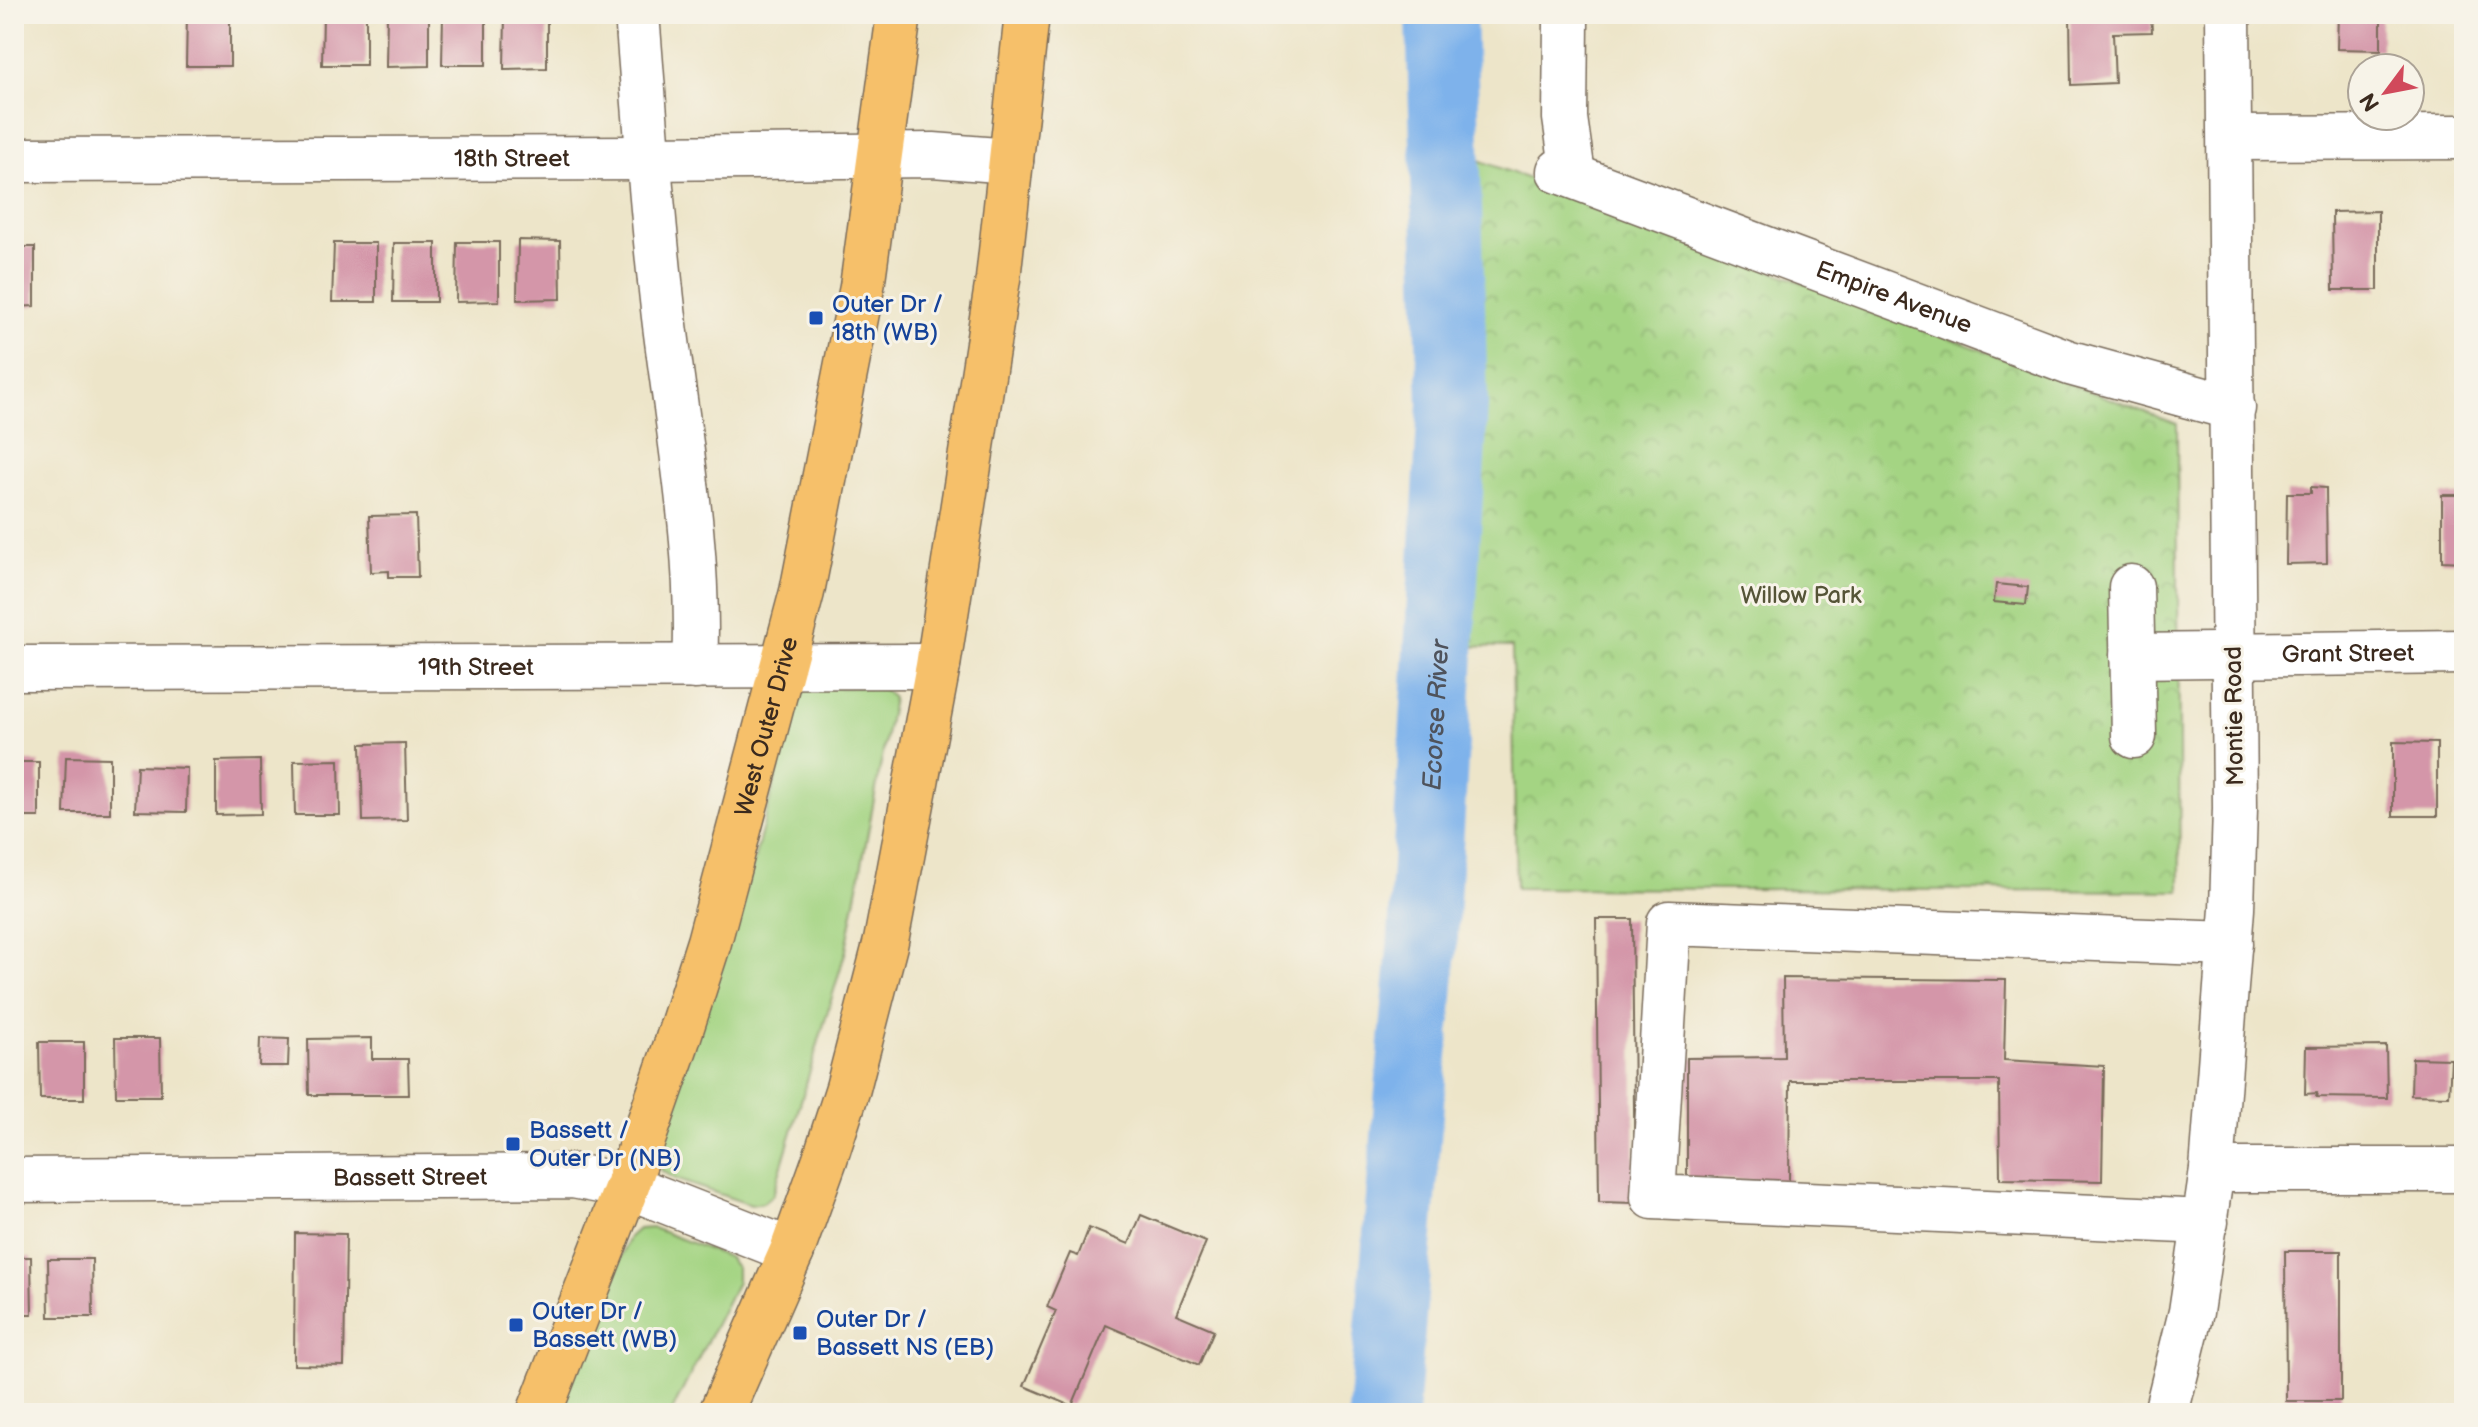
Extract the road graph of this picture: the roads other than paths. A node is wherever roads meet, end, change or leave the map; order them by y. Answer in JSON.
{"nodes":[{"id":1,"x":637,"y":14,"type":"edge"},
{"id":2,"x":899,"y":14,"type":"edge"},
{"id":3,"x":1027,"y":14,"type":"edge"},
{"id":4,"x":2228,"y":14,"type":"edge"},
{"id":5,"x":1566,"y":21,"type":"dead end"},
{"id":6,"x":2464,"y":137,"type":"edge"},
{"id":7,"x":2230,"y":138,"type":"junction"},
{"id":8,"x":879,"y":155,"type":"junction"},
{"id":9,"x":648,"y":158,"type":"junction"},
{"id":10,"x":14,"y":160,"type":"edge"},
{"id":11,"x":1011,"y":161,"type":"junction"},
{"id":12,"x":2233,"y":408,"type":"junction"},
{"id":13,"x":2131,"y":587,"type":"dead end"},
{"id":14,"x":2464,"y":652,"type":"edge"},
{"id":15,"x":2233,"y":655,"type":"junction"},
{"id":16,"x":2132,"y":656,"type":"junction"},
{"id":17,"x":938,"y":666,"type":"junction"},
{"id":18,"x":695,"y":667,"type":"junction"},
{"id":19,"x":782,"y":667,"type":"junction"},
{"id":20,"x":14,"y":668,"type":"edge"},
{"id":21,"x":2134,"y":736,"type":"dead end"},
{"id":22,"x":2230,"y":944,"type":"junction"},
{"id":23,"x":2212,"y":1170,"type":"junction"},
{"id":24,"x":2464,"y":1170,"type":"edge"},
{"id":25,"x":14,"y":1180,"type":"edge"},
{"id":26,"x":627,"y":1186,"type":"junction"},
{"id":27,"x":2206,"y":1222,"type":"junction"},
{"id":28,"x":792,"y":1251,"type":"junction"},
{"id":29,"x":539,"y":1413,"type":"edge"},
{"id":30,"x":721,"y":1413,"type":"edge"},
{"id":31,"x":2166,"y":1413,"type":"edge"}],
"edges":[{"from":1,"to":9,"type":"street"},
{"from":2,"to":8,"type":"main road","name":"West Outer Drive"},
{"from":3,"to":11,"type":"main road"},
{"from":4,"to":7,"type":"street","name":"Montie Road"},
{"from":5,"to":12,"type":"street","name":"Empire Avenue"},
{"from":6,"to":7,"type":"street"},
{"from":7,"to":12,"type":"street","name":"Montie Road"},
{"from":8,"to":9,"type":"street","name":"18th Street"},
{"from":8,"to":11,"type":"street","name":"18th Street"},
{"from":8,"to":19,"type":"main road","name":"West Outer Drive"},
{"from":9,"to":10,"type":"street","name":"18th Street"},
{"from":9,"to":18,"type":"street"},
{"from":11,"to":17,"type":"main road"},
{"from":12,"to":15,"type":"street","name":"Montie Road"},
{"from":13,"to":16,"type":"street"},
{"from":14,"to":15,"type":"street","name":"Grant Street"},
{"from":15,"to":16,"type":"street","name":"Grant Street"},
{"from":15,"to":22,"type":"street","name":"Montie Road"},
{"from":16,"to":21,"type":"street"},
{"from":17,"to":19,"type":"street","name":"19th Street"},
{"from":17,"to":28,"type":"main road"},
{"from":18,"to":19,"type":"street","name":"19th Street"},
{"from":18,"to":20,"type":"street","name":"19th Street"},
{"from":19,"to":26,"type":"main road","name":"West Outer Drive"},
{"from":22,"to":23,"type":"street","name":"Montie Road"},
{"from":22,"to":27,"type":"street"},
{"from":23,"to":24,"type":"street"},
{"from":23,"to":27,"type":"street","name":"Montie Road"},
{"from":25,"to":26,"type":"street","name":"Bassett Street"},
{"from":26,"to":28,"type":"street","name":"Bassett Street"},
{"from":26,"to":29,"type":"main road","name":"West Outer Drive"},
{"from":27,"to":31,"type":"street","name":"Montie Road"},
{"from":28,"to":30,"type":"main road"}]}
